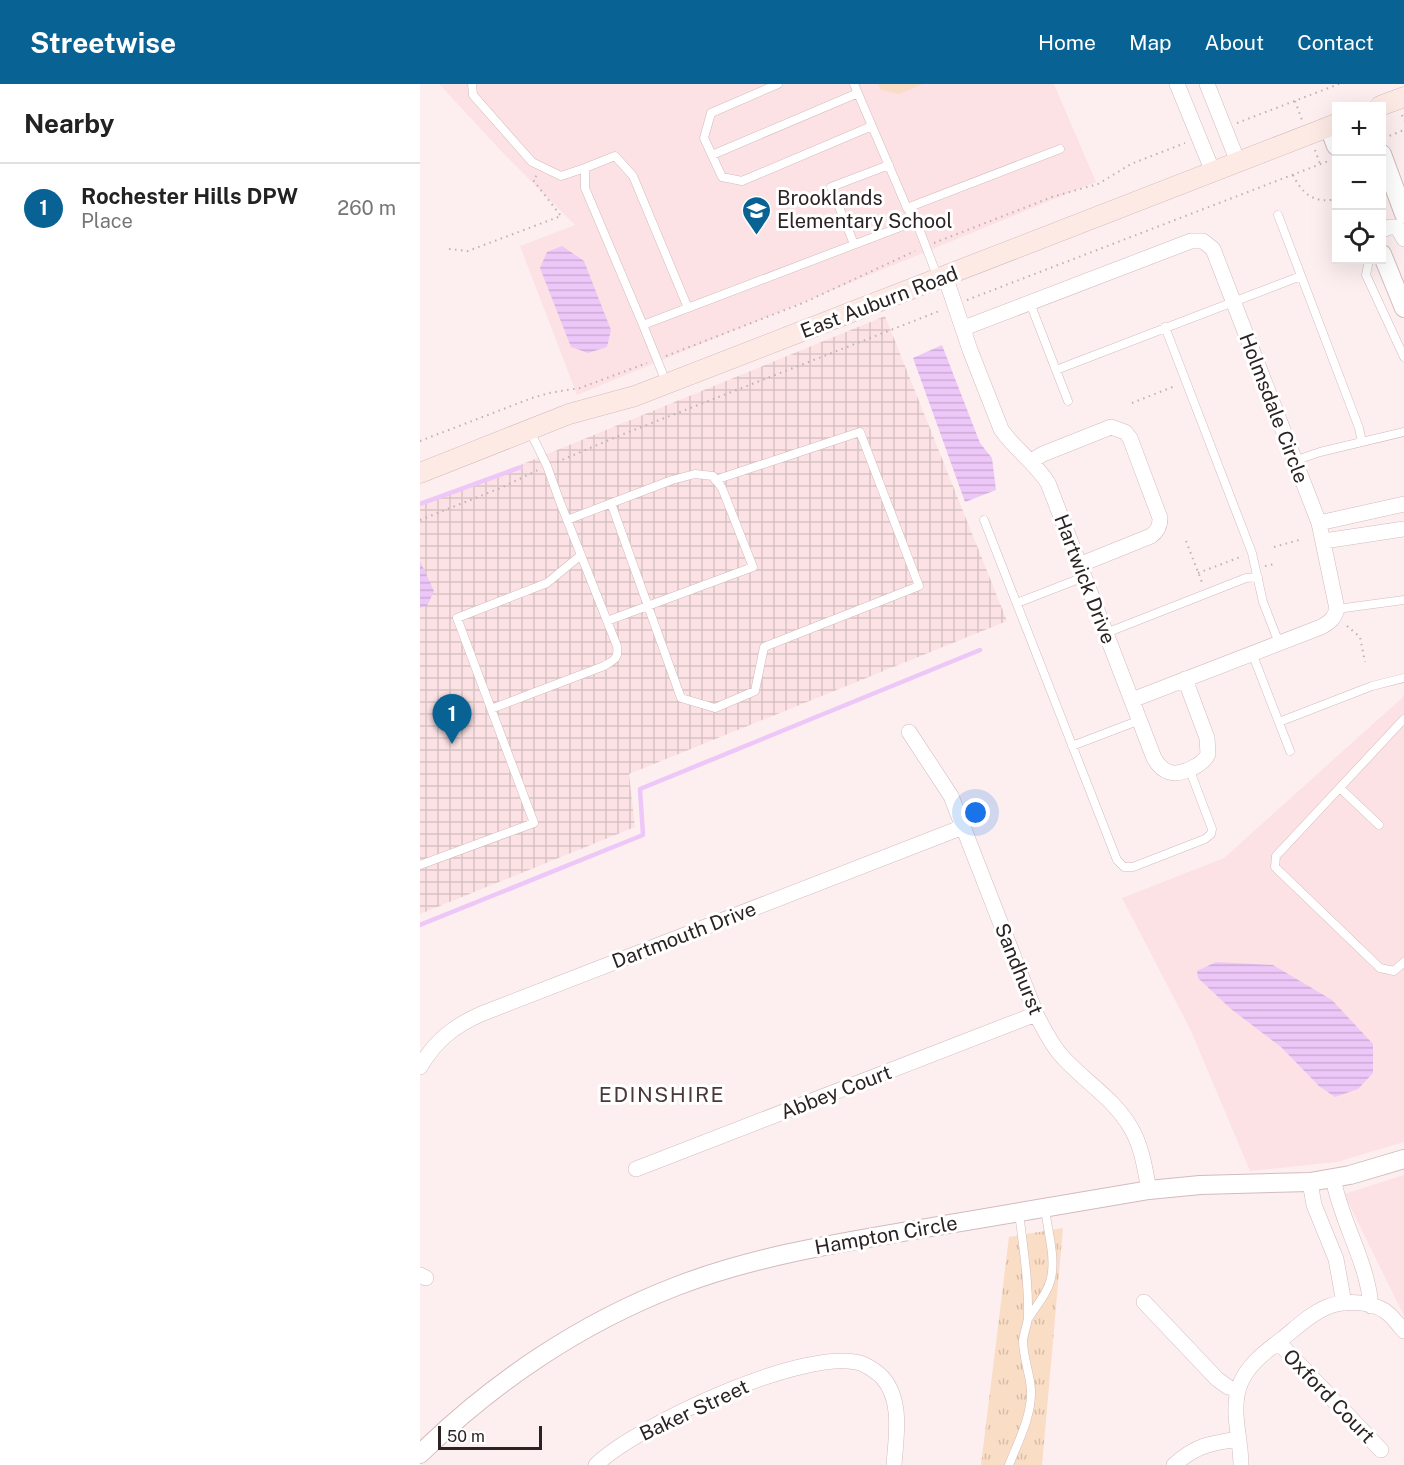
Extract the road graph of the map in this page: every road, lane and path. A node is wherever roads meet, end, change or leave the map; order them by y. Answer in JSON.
{"nodes":[{"id":1,"x":472,"y":84,"type":"edge"},
{"id":2,"x":778,"y":84,"type":"edge"},
{"id":3,"x":854,"y":84,"type":"edge"},
{"id":4,"x":1178,"y":84,"type":"edge"},
{"id":5,"x":1207,"y":84,"type":"edge"},
{"id":6,"x":1339,"y":84,"type":"edge"},
{"id":7,"x":858,"y":93,"type":"junction"},
{"id":8,"x":1404,"y":97,"type":"edge"},
{"id":9,"x":1295,"y":101,"type":"junction"},
{"id":10,"x":1386,"y":104,"type":"edge"},
{"id":11,"x":1301,"y":117,"type":"dead end"},
{"id":12,"x":1233,"y":124,"type":"dead end"},
{"id":13,"x":872,"y":126,"type":"junction"},
{"id":14,"x":1332,"y":126,"type":"edge"},
{"id":15,"x":1404,"y":130,"type":"edge"},
{"id":16,"x":1388,"y":136,"type":"dead end"},
{"id":17,"x":1192,"y":141,"type":"dead end"},
{"id":18,"x":1060,"y":149,"type":"dead end"},
{"id":19,"x":712,"y":155,"type":"junction"},
{"id":20,"x":1317,"y":155,"type":"dead end"},
{"id":21,"x":1332,"y":155,"type":"edge"},
{"id":22,"x":1383,"y":156,"type":"edge"},
{"id":23,"x":1238,"y":162,"type":"junction"},
{"id":24,"x":1320,"y":164,"type":"junction"},
{"id":25,"x":889,"y":165,"type":"junction"},
{"id":26,"x":585,"y":168,"type":"junction"},
{"id":27,"x":1213,"y":172,"type":"junction"},
{"id":28,"x":537,"y":175,"type":"dead end"},
{"id":29,"x":1293,"y":175,"type":"junction"},
{"id":30,"x":1332,"y":200,"type":"edge"},
{"id":31,"x":907,"y":208,"type":"junction"},
{"id":32,"x":1404,"y":214,"type":"edge"},
{"id":33,"x":1278,"y":215,"type":"dead end"},
{"id":34,"x":916,"y":221,"type":"junction"},
{"id":35,"x":1386,"y":228,"type":"edge"},
{"id":36,"x":1404,"y":239,"type":"edge"},
{"id":37,"x":939,"y":242,"type":"dead end"},
{"id":38,"x":854,"y":244,"type":"junction"},
{"id":39,"x":448,"y":249,"type":"dead end"},
{"id":40,"x":914,"y":251,"type":"dead end"},
{"id":41,"x":1368,"y":264,"type":"edge"},
{"id":42,"x":1386,"y":264,"type":"edge"},
{"id":43,"x":1301,"y":276,"type":"junction"},
{"id":44,"x":942,"y":278,"type":"junction"},
{"id":45,"x":965,"y":301,"type":"dead end"},
{"id":46,"x":1233,"y":301,"type":"junction"},
{"id":47,"x":1030,"y":303,"type":"junction"},
{"id":48,"x":688,"y":308,"type":"junction"},
{"id":49,"x":946,"y":308,"type":"dead end"},
{"id":50,"x":1404,"y":308,"type":"edge"},
{"id":51,"x":643,"y":325,"type":"junction"},
{"id":52,"x":1165,"y":327,"type":"junction"},
{"id":53,"x":964,"y":328,"type":"junction"},
{"id":54,"x":671,"y":354,"type":"dead end"},
{"id":55,"x":1404,"y":357,"type":"edge"},
{"id":56,"x":646,"y":363,"type":"dead end"},
{"id":57,"x":1056,"y":370,"type":"junction"},
{"id":58,"x":667,"y":383,"type":"junction"},
{"id":59,"x":1178,"y":385,"type":"dead end"},
{"id":60,"x":1068,"y":401,"type":"dead end"},
{"id":61,"x":1132,"y":402,"type":"dead end"},
{"id":62,"x":530,"y":430,"type":"junction"},
{"id":63,"x":1404,"y":432,"type":"edge"},
{"id":64,"x":420,"y":441,"type":"edge"},
{"id":65,"x":1362,"y":442,"type":"junction"},
{"id":66,"x":1030,"y":461,"type":"junction"},
{"id":67,"x":1294,"y":461,"type":"junction"},
{"id":68,"x":555,"y":463,"type":"dead end"},
{"id":69,"x":540,"y":469,"type":"dead end"},
{"id":70,"x":420,"y":473,"type":"edge"},
{"id":71,"x":715,"y":480,"type":"junction"},
{"id":72,"x":611,"y":503,"type":"junction"},
{"id":73,"x":1404,"y":504,"type":"edge"},
{"id":74,"x":420,"y":520,"type":"edge"},
{"id":75,"x":567,"y":520,"type":"junction"},
{"id":76,"x":984,"y":520,"type":"dead end"},
{"id":77,"x":1319,"y":523,"type":"junction"},
{"id":78,"x":1404,"y":529,"type":"edge"},
{"id":79,"x":1299,"y":540,"type":"dead end"},
{"id":80,"x":1186,"y":541,"type":"dead end"},
{"id":81,"x":1324,"y":541,"type":"junction"},
{"id":82,"x":1274,"y":547,"type":"dead end"},
{"id":83,"x":581,"y":555,"type":"junction"},
{"id":84,"x":1244,"y":555,"type":"dead end"},
{"id":85,"x":1275,"y":564,"type":"dead end"},
{"id":86,"x":1264,"y":566,"type":"dead end"},
{"id":87,"x":1082,"y":571,"type":"junction"},
{"id":88,"x":1198,"y":573,"type":"junction"},
{"id":89,"x":1258,"y":577,"type":"junction"},
{"id":90,"x":1203,"y":586,"type":"dead end"},
{"id":91,"x":1404,"y":600,"type":"edge"},
{"id":92,"x":1017,"y":603,"type":"junction"},
{"id":93,"x":647,"y":606,"type":"junction"},
{"id":94,"x":1337,"y":609,"type":"junction"},
{"id":95,"x":607,"y":621,"type":"junction"},
{"id":96,"x":1347,"y":626,"type":"dead end"},
{"id":97,"x":1106,"y":633,"type":"junction"},
{"id":98,"x":1280,"y":643,"type":"junction"},
{"id":99,"x":1252,"y":653,"type":"junction"},
{"id":100,"x":1365,"y":662,"type":"dead end"},
{"id":101,"x":1404,"y":678,"type":"edge"},
{"id":102,"x":1185,"y":679,"type":"junction"},
{"id":103,"x":1132,"y":700,"type":"junction"},
{"id":104,"x":491,"y":709,"type":"junction"},
{"id":105,"x":1404,"y":719,"type":"edge"},
{"id":106,"x":1140,"y":720,"type":"junction"},
{"id":107,"x":1279,"y":722,"type":"junction"},
{"id":108,"x":909,"y":732,"type":"dead end"},
{"id":109,"x":1072,"y":747,"type":"junction"},
{"id":110,"x":1290,"y":751,"type":"dead end"},
{"id":111,"x":1190,"y":768,"type":"junction"},
{"id":112,"x":1340,"y":788,"type":"junction"},
{"id":113,"x":1379,"y":825,"type":"dead end"},
{"id":114,"x":963,"y":826,"type":"junction"},
{"id":115,"x":420,"y":865,"type":"edge"},
{"id":116,"x":1404,"y":962,"type":"edge"},
{"id":117,"x":1036,"y":1014,"type":"junction"},
{"id":118,"x":420,"y":1067,"type":"edge"},
{"id":119,"x":1404,"y":1160,"type":"edge"},
{"id":120,"x":636,"y":1169,"type":"dead end"},
{"id":121,"x":1333,"y":1178,"type":"junction"},
{"id":122,"x":1310,"y":1182,"type":"junction"},
{"id":123,"x":1149,"y":1190,"type":"junction"},
{"id":124,"x":1045,"y":1208,"type":"junction"},
{"id":125,"x":1019,"y":1212,"type":"junction"},
{"id":126,"x":1347,"y":1226,"type":"junction"},
{"id":127,"x":1325,"y":1235,"type":"junction"},
{"id":128,"x":1144,"y":1302,"type":"dead end"},
{"id":129,"x":1344,"y":1303,"type":"junction"},
{"id":130,"x":1371,"y":1306,"type":"junction"},
{"id":131,"x":1028,"y":1319,"type":"junction"},
{"id":132,"x":1404,"y":1331,"type":"edge"},
{"id":133,"x":1278,"y":1342,"type":"junction"},
{"id":134,"x":1239,"y":1389,"type":"junction"},
{"id":135,"x":1239,"y":1439,"type":"junction"},
{"id":136,"x":1381,"y":1450,"type":"dead end"},
{"id":137,"x":420,"y":1454,"type":"edge"},
{"id":138,"x":596,"y":1465,"type":"edge"},
{"id":139,"x":894,"y":1465,"type":"edge"},
{"id":140,"x":1009,"y":1465,"type":"edge"},
{"id":141,"x":1174,"y":1465,"type":"edge"},
{"id":142,"x":1242,"y":1465,"type":"edge"}],
"edges":[{"from":1,"to":26,"type":"lane"},
{"from":2,"to":19,"type":"lane"},
{"from":3,"to":7,"type":"lane"},
{"from":4,"to":27,"type":"street"},
{"from":5,"to":23,"type":"street"},
{"from":6,"to":9,"type":"path"},
{"from":7,"to":13,"type":"lane"},
{"from":7,"to":19,"type":"lane"},
{"from":8,"to":10,"type":"main road"},
{"from":9,"to":11,"type":"path"},
{"from":9,"to":12,"type":"path"},
{"from":13,"to":19,"type":"lane"},
{"from":13,"to":25,"type":"lane"},
{"from":14,"to":23,"type":"main road","name":"East Auburn Road"},
{"from":15,"to":16,"type":"path"},
{"from":17,"to":37,"type":"path"},
{"from":18,"to":31,"type":"lane"},
{"from":20,"to":24,"type":"path"},
{"from":21,"to":24,"type":"path"},
{"from":22,"to":32,"type":"street"},
{"from":23,"to":27,"type":"main road","name":"East Auburn Road"},
{"from":24,"to":29,"type":"path"},
{"from":25,"to":31,"type":"lane"},
{"from":25,"to":38,"type":"lane"},
{"from":26,"to":48,"type":"lane"},
{"from":26,"to":51,"type":"lane"},
{"from":27,"to":44,"type":"main road","name":"East Auburn Road"},
{"from":28,"to":39,"type":"path"},
{"from":29,"to":30,"type":"path"},
{"from":29,"to":45,"type":"path"},
{"from":31,"to":34,"type":"lane"},
{"from":33,"to":43,"type":"lane"},
{"from":34,"to":38,"type":"lane"},
{"from":34,"to":44,"type":"lane"},
{"from":35,"to":36,"type":"street"},
{"from":38,"to":48,"type":"lane"},
{"from":40,"to":54,"type":"path"},
{"from":41,"to":55,"type":"lane"},
{"from":42,"to":50,"type":"street"},
{"from":43,"to":46,"type":"lane"},
{"from":43,"to":65,"type":"lane"},
{"from":44,"to":53,"type":"street","name":"Hartwick Drive"},
{"from":44,"to":58,"type":"main road","name":"East Auburn Road"},
{"from":46,"to":47,"type":"street","name":"Holmsdale Circle"},
{"from":46,"to":52,"type":"lane"},
{"from":46,"to":67,"type":"street","name":"Holmsdale Circle"},
{"from":47,"to":53,"type":"street","name":"Holmsdale Circle"},
{"from":47,"to":57,"type":"lane"},
{"from":48,"to":51,"type":"lane"},
{"from":49,"to":68,"type":"path"},
{"from":51,"to":58,"type":"lane"},
{"from":52,"to":57,"type":"lane"},
{"from":52,"to":89,"type":"lane"},
{"from":53,"to":66,"type":"street","name":"Hartwick Drive"},
{"from":56,"to":64,"type":"path"},
{"from":57,"to":60,"type":"lane"},
{"from":58,"to":62,"type":"main road","name":"East Auburn Road"},
{"from":59,"to":61,"type":"path"},
{"from":62,"to":70,"type":"main road","name":"East Auburn Road"},
{"from":62,"to":75,"type":"lane"},
{"from":63,"to":65,"type":"lane"},
{"from":65,"to":67,"type":"lane"},
{"from":66,"to":87,"type":"street","name":"Hartwick Drive"},
{"from":66,"to":87,"type":"street"},
{"from":67,"to":77,"type":"street","name":"Holmsdale Circle"},
{"from":69,"to":74,"type":"path"},
{"from":71,"to":72,"type":"lane"},
{"from":71,"to":93,"type":"lane"},
{"from":71,"to":93,"type":"lane"},
{"from":72,"to":75,"type":"lane"},
{"from":72,"to":93,"type":"lane"},
{"from":73,"to":77,"type":"street"},
{"from":75,"to":83,"type":"lane"},
{"from":76,"to":92,"type":"lane"},
{"from":77,"to":81,"type":"street","name":"Holmsdale Circle"},
{"from":78,"to":81,"type":"street"},
{"from":79,"to":82,"type":"path"},
{"from":80,"to":88,"type":"path"},
{"from":81,"to":94,"type":"street","name":"Holmsdale Circle"},
{"from":83,"to":95,"type":"lane"},
{"from":83,"to":104,"type":"lane"},
{"from":84,"to":88,"type":"path"},
{"from":85,"to":86,"type":"path"},
{"from":87,"to":92,"type":"lane"},
{"from":87,"to":97,"type":"street","name":"Hartwick Drive"},
{"from":88,"to":90,"type":"path"},
{"from":89,"to":97,"type":"lane"},
{"from":89,"to":98,"type":"lane"},
{"from":91,"to":94,"type":"lane"},
{"from":92,"to":109,"type":"lane"},
{"from":93,"to":95,"type":"lane"},
{"from":94,"to":98,"type":"street"},
{"from":95,"to":104,"type":"lane"},
{"from":96,"to":100,"type":"path"},
{"from":97,"to":103,"type":"street","name":"Hartwick Drive"},
{"from":98,"to":99,"type":"street"},
{"from":99,"to":102,"type":"street"},
{"from":99,"to":107,"type":"lane"},
{"from":101,"to":107,"type":"lane"},
{"from":102,"to":103,"type":"street"},
{"from":102,"to":111,"type":"street"},
{"from":103,"to":106,"type":"street","name":"Hartwick Drive"},
{"from":104,"to":115,"type":"lane"},
{"from":105,"to":112,"type":"lane"},
{"from":106,"to":109,"type":"lane"},
{"from":106,"to":111,"type":"street","name":"Hartwick Drive"},
{"from":107,"to":110,"type":"lane"},
{"from":108,"to":114,"type":"street","name":"Sandhurst"},
{"from":109,"to":111,"type":"lane"},
{"from":112,"to":113,"type":"lane"},
{"from":112,"to":116,"type":"lane"},
{"from":114,"to":117,"type":"street","name":"Sandhurst"},
{"from":114,"to":118,"type":"street","name":"Dartmouth Drive"},
{"from":117,"to":120,"type":"street","name":"Abbey Court"},
{"from":117,"to":123,"type":"street","name":"Sandhurst"},
{"from":119,"to":121,"type":"street","name":"Hampton Circle"},
{"from":121,"to":122,"type":"street","name":"Hampton Circle"},
{"from":121,"to":126,"type":"street"},
{"from":122,"to":123,"type":"street","name":"Hampton Circle"},
{"from":122,"to":127,"type":"street"},
{"from":123,"to":124,"type":"street","name":"Hampton Circle"},
{"from":124,"to":125,"type":"street","name":"Hampton Circle"},
{"from":124,"to":131,"type":"lane"},
{"from":125,"to":131,"type":"lane"},
{"from":125,"to":137,"type":"street","name":"Hampton Circle"},
{"from":126,"to":127,"type":"street"},
{"from":126,"to":130,"type":"street"},
{"from":127,"to":129,"type":"street"},
{"from":128,"to":134,"type":"street"},
{"from":129,"to":130,"type":"street"},
{"from":129,"to":133,"type":"street"},
{"from":130,"to":132,"type":"street"},
{"from":131,"to":140,"type":"lane"},
{"from":133,"to":134,"type":"street"},
{"from":133,"to":136,"type":"street","name":"Oxford Court"},
{"from":134,"to":135,"type":"street"},
{"from":135,"to":141,"type":"street"},
{"from":135,"to":142,"type":"street"},
{"from":138,"to":139,"type":"street","name":"Baker Street"}]}
